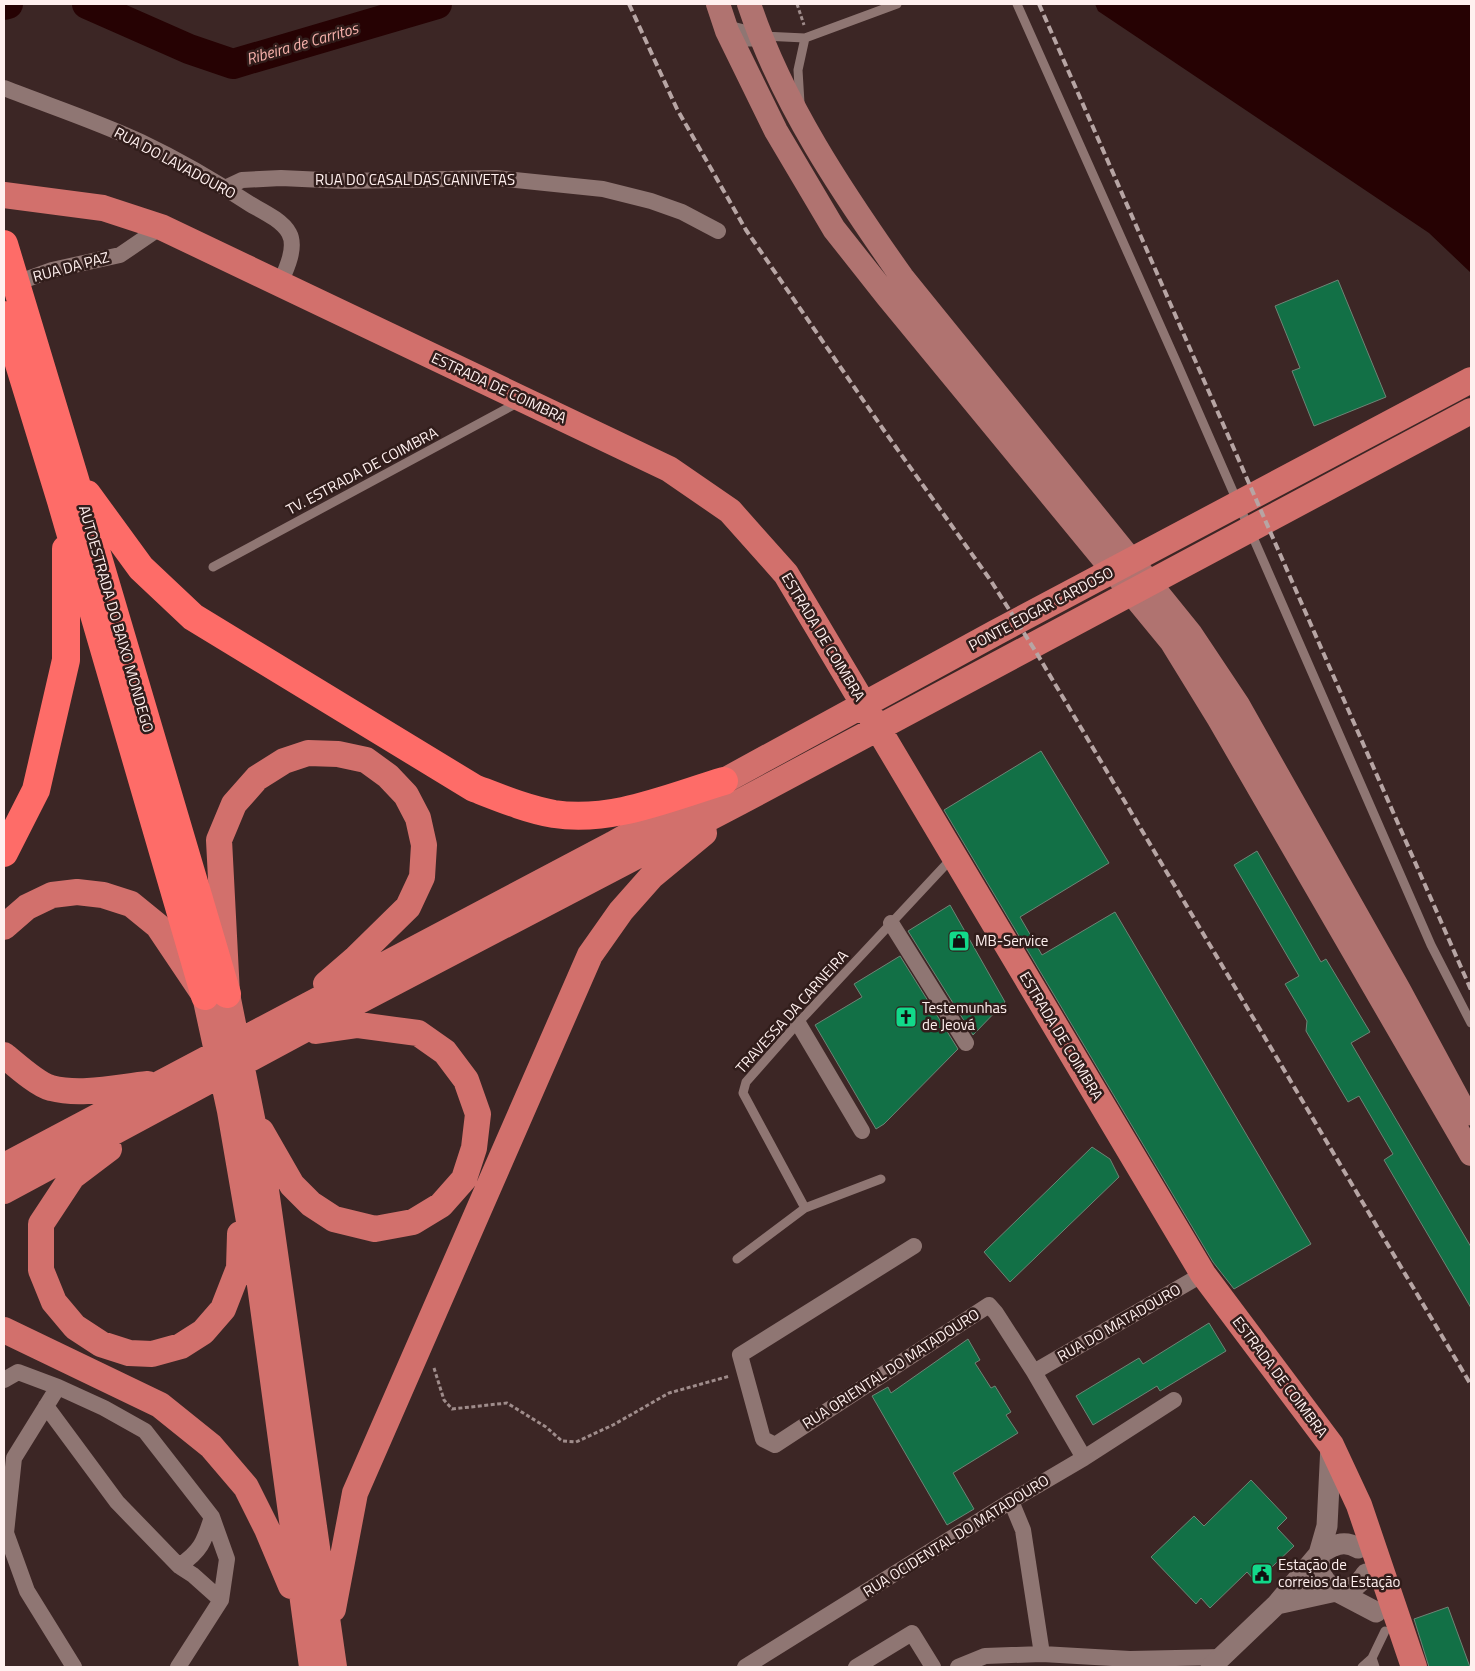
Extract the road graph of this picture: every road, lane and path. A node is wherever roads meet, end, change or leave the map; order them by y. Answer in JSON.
{"nodes":[{"id":1,"x":718,"y":4,"type":"edge"},
{"id":2,"x":749,"y":4,"type":"edge"},
{"id":3,"x":897,"y":4,"type":"edge"},
{"id":4,"x":1017,"y":4,"type":"edge"},
{"id":5,"x":727,"y":31,"type":"junction"},
{"id":6,"x":760,"y":36,"type":"junction"},
{"id":7,"x":804,"y":38,"type":"junction"},
{"id":8,"x":4,"y":88,"type":"edge"},
{"id":9,"x":800,"y":121,"type":"junction"},
{"id":10,"x":225,"y":188,"type":"junction"},
{"id":11,"x":4,"y":195,"type":"edge"},
{"id":12,"x":161,"y":227,"type":"junction"},
{"id":13,"x":718,"y":231,"type":"dead end"},
{"id":14,"x":4,"y":244,"type":"edge"},
{"id":15,"x":280,"y":284,"type":"junction"},
{"id":16,"x":4,"y":287,"type":"edge"},
{"id":17,"x":4,"y":315,"type":"edge"},
{"id":18,"x":24,"y":347,"type":"junction"},
{"id":19,"x":1471,"y":380,"type":"edge"},
{"id":20,"x":523,"y":399,"type":"junction"},
{"id":21,"x":1471,"y":411,"type":"edge"},
{"id":22,"x":74,"y":476,"type":"junction"},
{"id":23,"x":61,"y":501,"type":"junction"},
{"id":24,"x":214,"y":567,"type":"dead end"},
{"id":25,"x":724,"y":781,"type":"junction"},
{"id":26,"x":740,"y":802,"type":"junction"},
{"id":27,"x":4,"y":853,"type":"edge"},
{"id":28,"x":618,"y":853,"type":"junction"},
{"id":29,"x":954,"y":856,"type":"junction"},
{"id":30,"x":891,"y":923,"type":"junction"},
{"id":31,"x":4,"y":927,"type":"edge"},
{"id":32,"x":216,"y":995,"type":"junction"},
{"id":33,"x":798,"y":1023,"type":"junction"},
{"id":34,"x":1471,"y":1023,"type":"edge"},
{"id":35,"x":291,"y":1025,"type":"junction"},
{"id":36,"x":966,"y":1043,"type":"dead end"},
{"id":37,"x":4,"y":1055,"type":"edge"},
{"id":38,"x":170,"y":1090,"type":"junction"},
{"id":39,"x":252,"y":1115,"type":"junction"},
{"id":40,"x":1471,"y":1124,"type":"edge"},
{"id":41,"x":862,"y":1130,"type":"dead end"},
{"id":42,"x":1471,"y":1154,"type":"edge"},
{"id":43,"x":4,"y":1166,"type":"edge"},
{"id":44,"x":242,"y":1179,"type":"junction"},
{"id":45,"x":881,"y":1179,"type":"dead end"},
{"id":46,"x":4,"y":1191,"type":"edge"},
{"id":47,"x":806,"y":1208,"type":"junction"},
{"id":48,"x":914,"y":1246,"type":"dead end"},
{"id":49,"x":737,"y":1259,"type":"dead end"},
{"id":50,"x":1203,"y":1274,"type":"junction"},
{"id":51,"x":4,"y":1330,"type":"edge"},
{"id":52,"x":424,"y":1334,"type":"junction"},
{"id":53,"x":744,"y":1370,"type":"junction"},
{"id":54,"x":1034,"y":1372,"type":"junction"},
{"id":55,"x":4,"y":1380,"type":"edge"},
{"id":56,"x":58,"y":1387,"type":"junction"},
{"id":57,"x":1174,"y":1400,"type":"dead end"},
{"id":58,"x":46,"y":1406,"type":"junction"},
{"id":59,"x":1331,"y":1445,"type":"junction"},
{"id":60,"x":1084,"y":1458,"type":"junction"},
{"id":61,"x":1012,"y":1501,"type":"junction"},
{"id":62,"x":212,"y":1517,"type":"junction"},
{"id":63,"x":1319,"y":1554,"type":"junction"},
{"id":64,"x":1367,"y":1560,"type":"junction"},
{"id":65,"x":179,"y":1566,"type":"junction"},
{"id":66,"x":1336,"y":1591,"type":"junction"},
{"id":67,"x":221,"y":1600,"type":"junction"},
{"id":68,"x":1276,"y":1604,"type":"junction"},
{"id":69,"x":1380,"y":1621,"type":"junction"},
{"id":70,"x":319,"y":1634,"type":"junction"},
{"id":71,"x":1042,"y":1654,"type":"junction"},
{"id":72,"x":1372,"y":1658,"type":"junction"},
{"id":73,"x":1074,"y":1661,"type":"edge"},
{"id":74,"x":1217,"y":1662,"type":"edge"},
{"id":75,"x":74,"y":1667,"type":"edge"},
{"id":76,"x":178,"y":1667,"type":"edge"},
{"id":77,"x":312,"y":1667,"type":"edge"},
{"id":78,"x":334,"y":1667,"type":"edge"},
{"id":79,"x":745,"y":1667,"type":"edge"},
{"id":80,"x":856,"y":1667,"type":"edge"},
{"id":81,"x":933,"y":1667,"type":"edge"},
{"id":82,"x":958,"y":1667,"type":"edge"},
{"id":83,"x":1362,"y":1667,"type":"edge"},
{"id":84,"x":1375,"y":1667,"type":"edge"},
{"id":85,"x":1397,"y":1667,"type":"edge"},
{"id":86,"x":1414,"y":1667,"type":"edge"}],
"edges":[{"from":1,"to":5,"type":"main road"},
{"from":2,"to":6,"type":"main road"},
{"from":3,"to":7,"type":"lane"},
{"from":4,"to":34,"type":"lane"},
{"from":5,"to":6,"type":"street"},
{"from":5,"to":42,"type":"main road"},
{"from":6,"to":7,"type":"lane"},
{"from":6,"to":9,"type":"main road"},
{"from":7,"to":9,"type":"lane"},
{"from":8,"to":10,"type":"street","name":"RUA DO LAVADOURO"},
{"from":9,"to":40,"type":"main road"},
{"from":10,"to":13,"type":"street","name":"RUA DO CASAL DAS CANIVETAS"},
{"from":10,"to":15,"type":"street","name":"RUA DO LAVADOURO"},
{"from":11,"to":12,"type":"main road","name":"ESTRADA DE COIMBRA"},
{"from":12,"to":15,"type":"main road","name":"ESTRADA DE COIMBRA"},
{"from":12,"to":16,"type":"street","name":"RUA DA PAZ"},
{"from":14,"to":18,"type":"highway","name":"AUTOESTRADA DO BAIXO MONDEGO"},
{"from":15,"to":20,"type":"main road","name":"ESTRADA DE COIMBRA"},
{"from":17,"to":18,"type":"highway","name":"AUTOESTRADA DO BAIXO MONDEGO"},
{"from":18,"to":22,"type":"highway","name":"AUTOESTRADA DO BAIXO MONDEGO"},
{"from":18,"to":23,"type":"highway","name":"AUTOESTRADA DO BAIXO MONDEGO"},
{"from":19,"to":25,"type":"main road","name":"PONTE EDGAR CARDOSO"},
{"from":20,"to":24,"type":"lane","name":"TV. ESTRADA DE COIMBRA"},
{"from":20,"to":29,"type":"main road","name":"ESTRADA DE COIMBRA"},
{"from":21,"to":26,"type":"main road","name":"PONTE EDGAR CARDOSO"},
{"from":22,"to":25,"type":"highway"},
{"from":22,"to":32,"type":"highway","name":"AUTOESTRADA DO BAIXO MONDEGO"},
{"from":23,"to":27,"type":"highway"},
{"from":23,"to":32,"type":"highway","name":"AUTOESTRADA DO BAIXO MONDEGO"},
{"from":25,"to":28,"type":"main road","name":"PONTE EDGAR CARDOSO"},
{"from":26,"to":28,"type":"main road","name":"PONTE EDGAR CARDOSO"},
{"from":26,"to":52,"type":"main road"},
{"from":28,"to":35,"type":"main road"},
{"from":29,"to":30,"type":"lane","name":"TRAVESSA DA CARNEIRA"},
{"from":29,"to":50,"type":"main road","name":"ESTRADA DE COIMBRA"},
{"from":30,"to":33,"type":"lane","name":"TRAVESSA DA CARNEIRA"},
{"from":30,"to":36,"type":"street"},
{"from":31,"to":32,"type":"main road"},
{"from":32,"to":35,"type":"main road"},
{"from":32,"to":39,"type":"main road"},
{"from":32,"to":44,"type":"main road"},
{"from":33,"to":41,"type":"street"},
{"from":33,"to":47,"type":"lane","name":"TRAVESSA DA CARNEIRA"},
{"from":35,"to":38,"type":"main road"},
{"from":35,"to":39,"type":"main road"},
{"from":37,"to":38,"type":"main road"},
{"from":38,"to":43,"type":"main road"},
{"from":38,"to":44,"type":"main road"},
{"from":38,"to":46,"type":"main road"},
{"from":39,"to":70,"type":"main road"},
{"from":44,"to":70,"type":"main road"},
{"from":45,"to":47,"type":"lane"},
{"from":47,"to":49,"type":"lane"},
{"from":48,"to":53,"type":"street"},
{"from":50,"to":54,"type":"street","name":"RUA DO MATADOURO"},
{"from":50,"to":59,"type":"main road","name":"ESTRADA DE COIMBRA"},
{"from":51,"to":70,"type":"main road"},
{"from":52,"to":53,"type":"path"},
{"from":52,"to":70,"type":"main road"},
{"from":53,"to":54,"type":"street","name":"RUA ORIENTAL DO MATADOURO"},
{"from":54,"to":60,"type":"street"},
{"from":55,"to":56,"type":"street"},
{"from":56,"to":58,"type":"street"},
{"from":56,"to":62,"type":"street"},
{"from":57,"to":60,"type":"street","name":"RUA OCIDENTAL DO MATADOURO"},
{"from":58,"to":65,"type":"street"},
{"from":58,"to":75,"type":"street"},
{"from":59,"to":63,"type":"street"},
{"from":59,"to":64,"type":"main road","name":"ESTRADA DE COIMBRA"},
{"from":60,"to":61,"type":"street","name":"RUA OCIDENTAL DO MATADOURO"},
{"from":61,"to":71,"type":"street"},
{"from":61,"to":79,"type":"street","name":"RUA OCIDENTAL DO MATADOURO"},
{"from":62,"to":65,"type":"street"},
{"from":62,"to":67,"type":"street"},
{"from":63,"to":64,"type":"street"},
{"from":63,"to":66,"type":"street"},
{"from":63,"to":68,"type":"street"},
{"from":64,"to":66,"type":"street"},
{"from":64,"to":69,"type":"main road"},
{"from":64,"to":86,"type":"main road"},
{"from":65,"to":67,"type":"street"},
{"from":66,"to":68,"type":"street"},
{"from":66,"to":69,"type":"street"},
{"from":67,"to":76,"type":"street"},
{"from":68,"to":74,"type":"street"},
{"from":69,"to":72,"type":"lane"},
{"from":69,"to":85,"type":"main road"},
{"from":70,"to":77,"type":"main road"},
{"from":70,"to":78,"type":"main road"},
{"from":71,"to":73,"type":"street"},
{"from":71,"to":82,"type":"street"},
{"from":72,"to":83,"type":"lane"},
{"from":72,"to":84,"type":"lane"},
{"from":73,"to":74,"type":"street"},
{"from":80,"to":81,"type":"street"}]}
